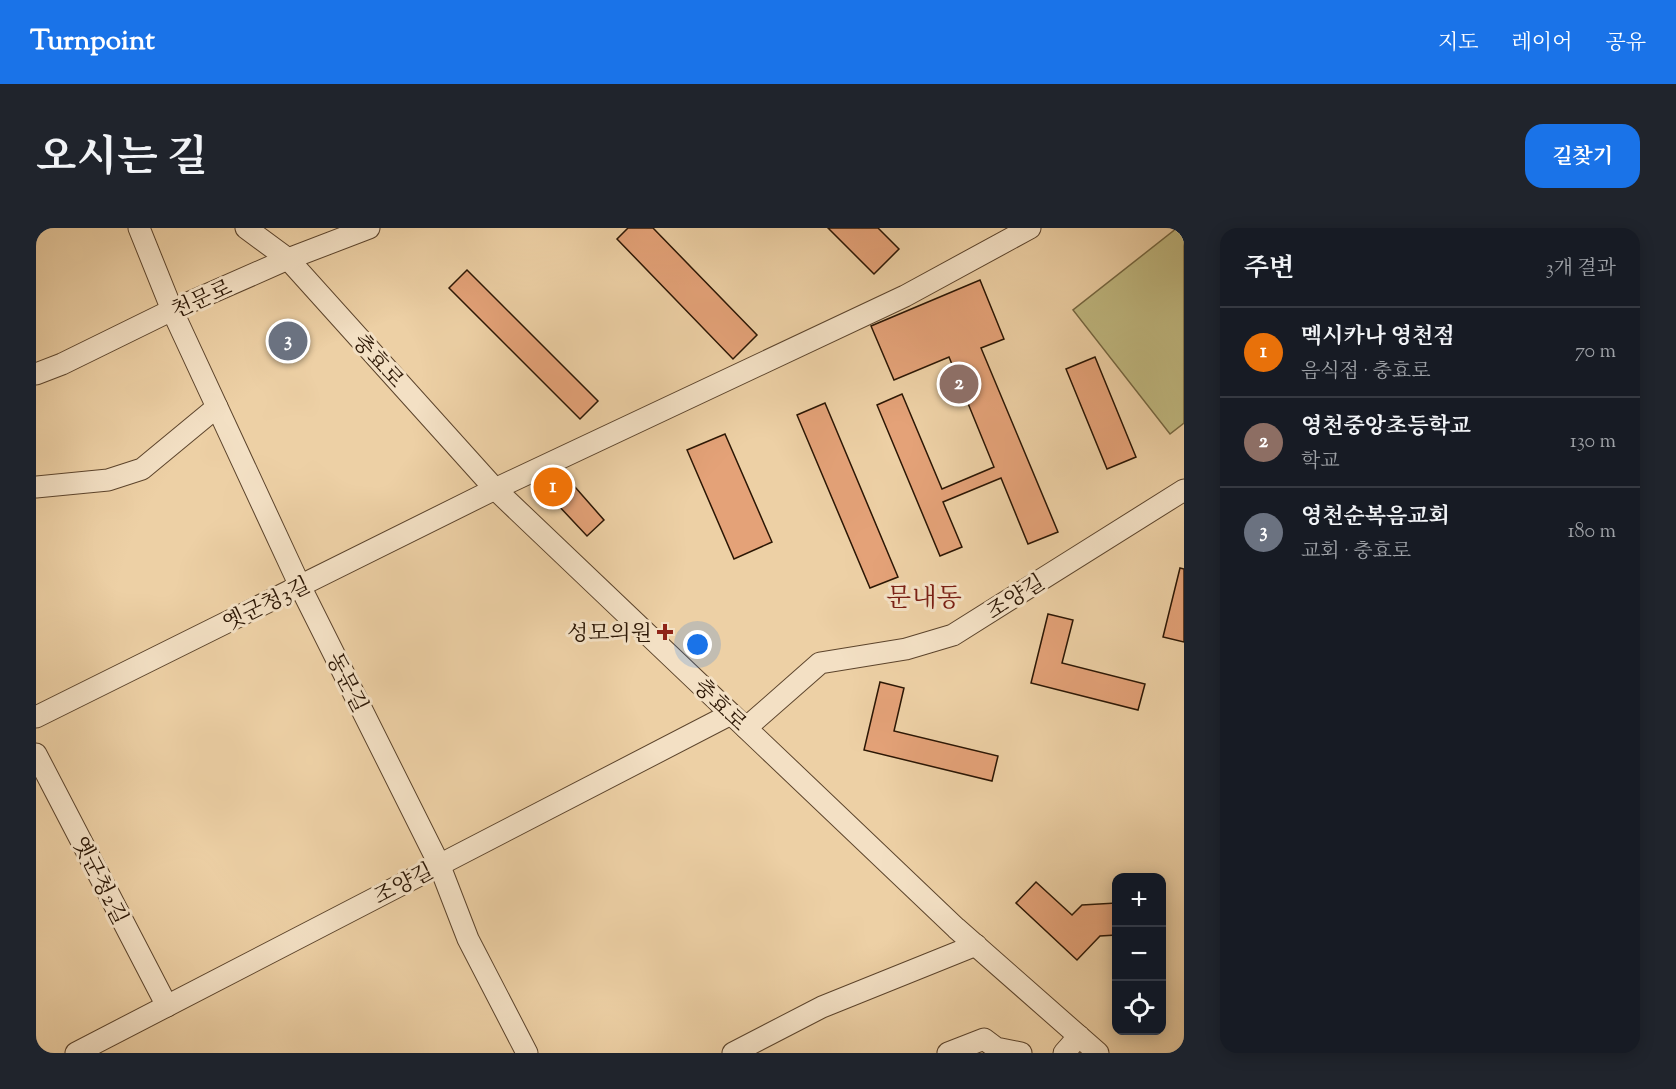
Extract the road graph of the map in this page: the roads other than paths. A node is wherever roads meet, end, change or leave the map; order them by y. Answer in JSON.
{"nodes":[{"id":1,"x":139,"y":228,"type":"edge"},
{"id":2,"x":246,"y":228,"type":"edge"},
{"id":3,"x":369,"y":228,"type":"edge"},
{"id":4,"x":1030,"y":228,"type":"edge"},
{"id":5,"x":288,"y":259,"type":"junction"},
{"id":6,"x":172,"y":310,"type":"junction"},
{"id":7,"x":36,"y":374,"type":"edge"},
{"id":8,"x":217,"y":407,"type":"junction"},
{"id":9,"x":36,"y":487,"type":"edge"},
{"id":10,"x":495,"y":489,"type":"junction"},
{"id":11,"x":1184,"y":490,"type":"edge"},
{"id":12,"x":300,"y":586,"type":"junction"},
{"id":13,"x":36,"y":717,"type":"edge"},
{"id":14,"x":739,"y":721,"type":"junction"},
{"id":15,"x":36,"y":754,"type":"edge"},
{"id":16,"x":439,"y":864,"type":"junction"},
{"id":17,"x":976,"y":945,"type":"junction"},
{"id":18,"x":166,"y":1006,"type":"junction"},
{"id":19,"x":1079,"y":1036,"type":"junction"},
{"id":20,"x":76,"y":1053,"type":"edge"},
{"id":21,"x":527,"y":1053,"type":"edge"},
{"id":22,"x":733,"y":1053,"type":"edge"},
{"id":23,"x":948,"y":1053,"type":"edge"},
{"id":24,"x":1022,"y":1053,"type":"edge"},
{"id":25,"x":1064,"y":1053,"type":"edge"},
{"id":26,"x":1098,"y":1053,"type":"edge"}],
"edges":[{"from":1,"to":6,"type":"street","name":"동문길"},
{"from":2,"to":5,"type":"street","name":"충효로"},
{"from":3,"to":5,"type":"street","name":"천문로"},
{"from":4,"to":10,"type":"street","name":"옛군청3길"},
{"from":5,"to":6,"type":"street","name":"천문로"},
{"from":5,"to":10,"type":"street","name":"충효로"},
{"from":6,"to":7,"type":"street","name":"천문로"},
{"from":6,"to":8,"type":"street","name":"동문길"},
{"from":8,"to":9,"type":"street"},
{"from":8,"to":12,"type":"street","name":"동문길"},
{"from":10,"to":12,"type":"street","name":"옛군청3길"},
{"from":10,"to":14,"type":"street","name":"충효로"},
{"from":11,"to":14,"type":"street","name":"조양길"},
{"from":12,"to":13,"type":"street","name":"옛군청3길"},
{"from":12,"to":16,"type":"street","name":"동문길"},
{"from":14,"to":16,"type":"street","name":"조양길"},
{"from":14,"to":17,"type":"street","name":"충효로"},
{"from":15,"to":18,"type":"street","name":"옛군청2길"},
{"from":16,"to":18,"type":"street","name":"조양길"},
{"from":16,"to":21,"type":"street","name":"동문길"},
{"from":17,"to":19,"type":"street","name":"충효로"},
{"from":17,"to":22,"type":"street"},
{"from":18,"to":20,"type":"street","name":"조양길"},
{"from":19,"to":25,"type":"street"},
{"from":19,"to":26,"type":"street","name":"충효로"},
{"from":23,"to":24,"type":"street"}]}
